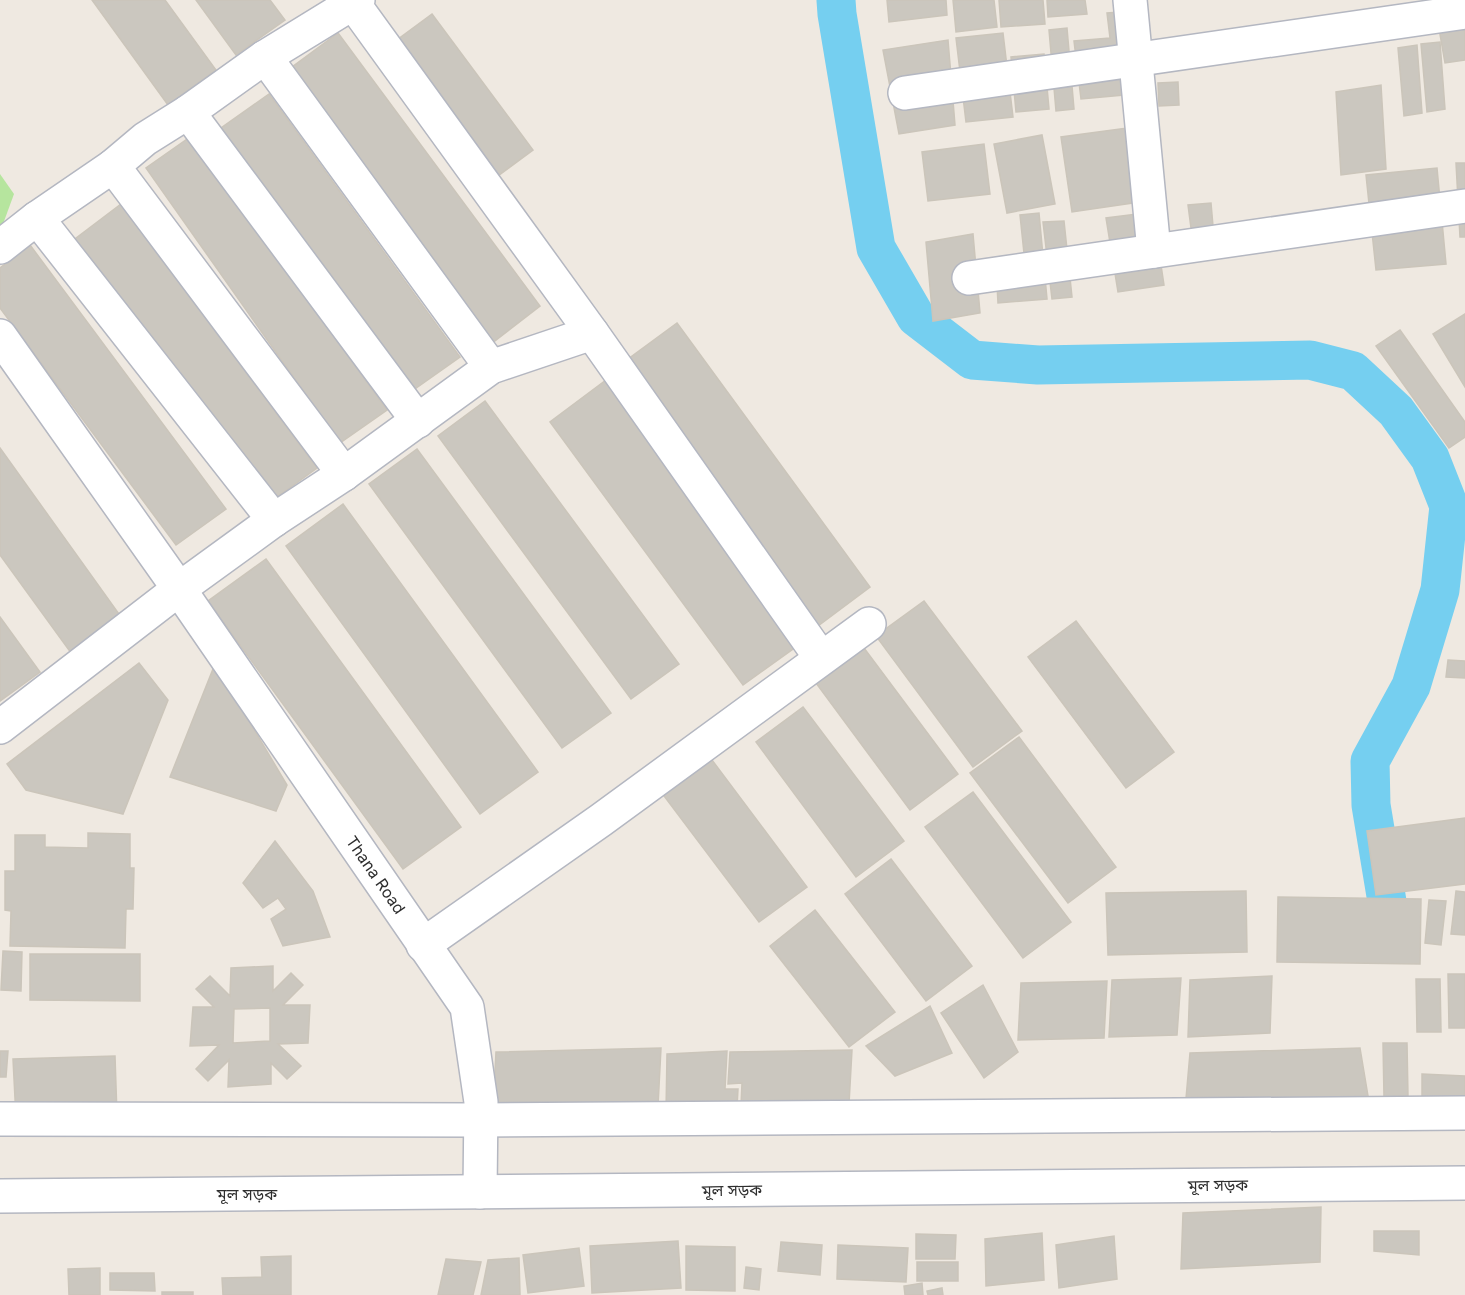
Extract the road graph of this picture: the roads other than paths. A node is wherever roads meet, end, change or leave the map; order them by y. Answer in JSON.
{"nodes":[{"id":1,"x":1130,"y":0,"type":"edge"},
{"id":2,"x":356,"y":1,"type":"edge"},
{"id":3,"x":1465,"y":12,"type":"edge"},
{"id":4,"x":265,"y":57,"type":"junction"},
{"id":5,"x":1136,"y":61,"type":"junction"},
{"id":6,"x":905,"y":93,"type":"dead end"},
{"id":7,"x":188,"y":112,"type":"junction"},
{"id":8,"x":113,"y":166,"type":"junction"},
{"id":9,"x":1465,"y":206,"type":"edge"},
{"id":10,"x":37,"y":218,"type":"junction"},
{"id":11,"x":0,"y":247,"type":"edge"},
{"id":12,"x":1154,"y":251,"type":"junction"},
{"id":13,"x":969,"y":278,"type":"dead end"},
{"id":14,"x":592,"y":333,"type":"junction"},
{"id":15,"x":0,"y":336,"type":"edge"},
{"id":16,"x":491,"y":367,"type":"junction"},
{"id":17,"x":418,"y":421,"type":"junction"},
{"id":18,"x":344,"y":474,"type":"junction"},
{"id":19,"x":274,"y":520,"type":"junction"},
{"id":20,"x":179,"y":589,"type":"junction"},
{"id":21,"x":869,"y":624,"type":"dead end"},
{"id":22,"x":821,"y":658,"type":"junction"},
{"id":23,"x":0,"y":727,"type":"edge"},
{"id":24,"x":423,"y":945,"type":"junction"},
{"id":25,"x":0,"y":1119,"type":"edge"},
{"id":26,"x":481,"y":1120,"type":"junction"},
{"id":27,"x":1465,"y":1120,"type":"edge"},
{"id":28,"x":1465,"y":1183,"type":"edge"},
{"id":29,"x":480,"y":1192,"type":"junction"},
{"id":30,"x":0,"y":1196,"type":"edge"}],
"edges":[{"from":1,"to":5,"type":"street"},
{"from":2,"to":4,"type":"street"},
{"from":2,"to":14,"type":"street"},
{"from":3,"to":5,"type":"street"},
{"from":4,"to":7,"type":"street"},
{"from":4,"to":16,"type":"street"},
{"from":5,"to":6,"type":"street"},
{"from":5,"to":12,"type":"street"},
{"from":7,"to":8,"type":"street"},
{"from":7,"to":17,"type":"street"},
{"from":8,"to":10,"type":"street"},
{"from":8,"to":18,"type":"street"},
{"from":9,"to":12,"type":"street"},
{"from":10,"to":11,"type":"street"},
{"from":10,"to":19,"type":"street"},
{"from":12,"to":13,"type":"street"},
{"from":14,"to":16,"type":"street"},
{"from":14,"to":22,"type":"street"},
{"from":15,"to":20,"type":"street","name":"Thana Road"},
{"from":16,"to":17,"type":"street"},
{"from":17,"to":18,"type":"street"},
{"from":18,"to":19,"type":"street"},
{"from":19,"to":20,"type":"street"},
{"from":20,"to":23,"type":"street"},
{"from":20,"to":24,"type":"street","name":"Thana Road"},
{"from":21,"to":22,"type":"street"},
{"from":22,"to":24,"type":"street"},
{"from":24,"to":26,"type":"street","name":"Thana Road"},
{"from":25,"to":26,"type":"street"},
{"from":26,"to":27,"type":"street"},
{"from":26,"to":29,"type":"street","name":"Thana Road"},
{"from":28,"to":29,"type":"street","name":"মূল সড়ক"},
{"from":29,"to":30,"type":"street","name":"মূল সড়ক"}]}
